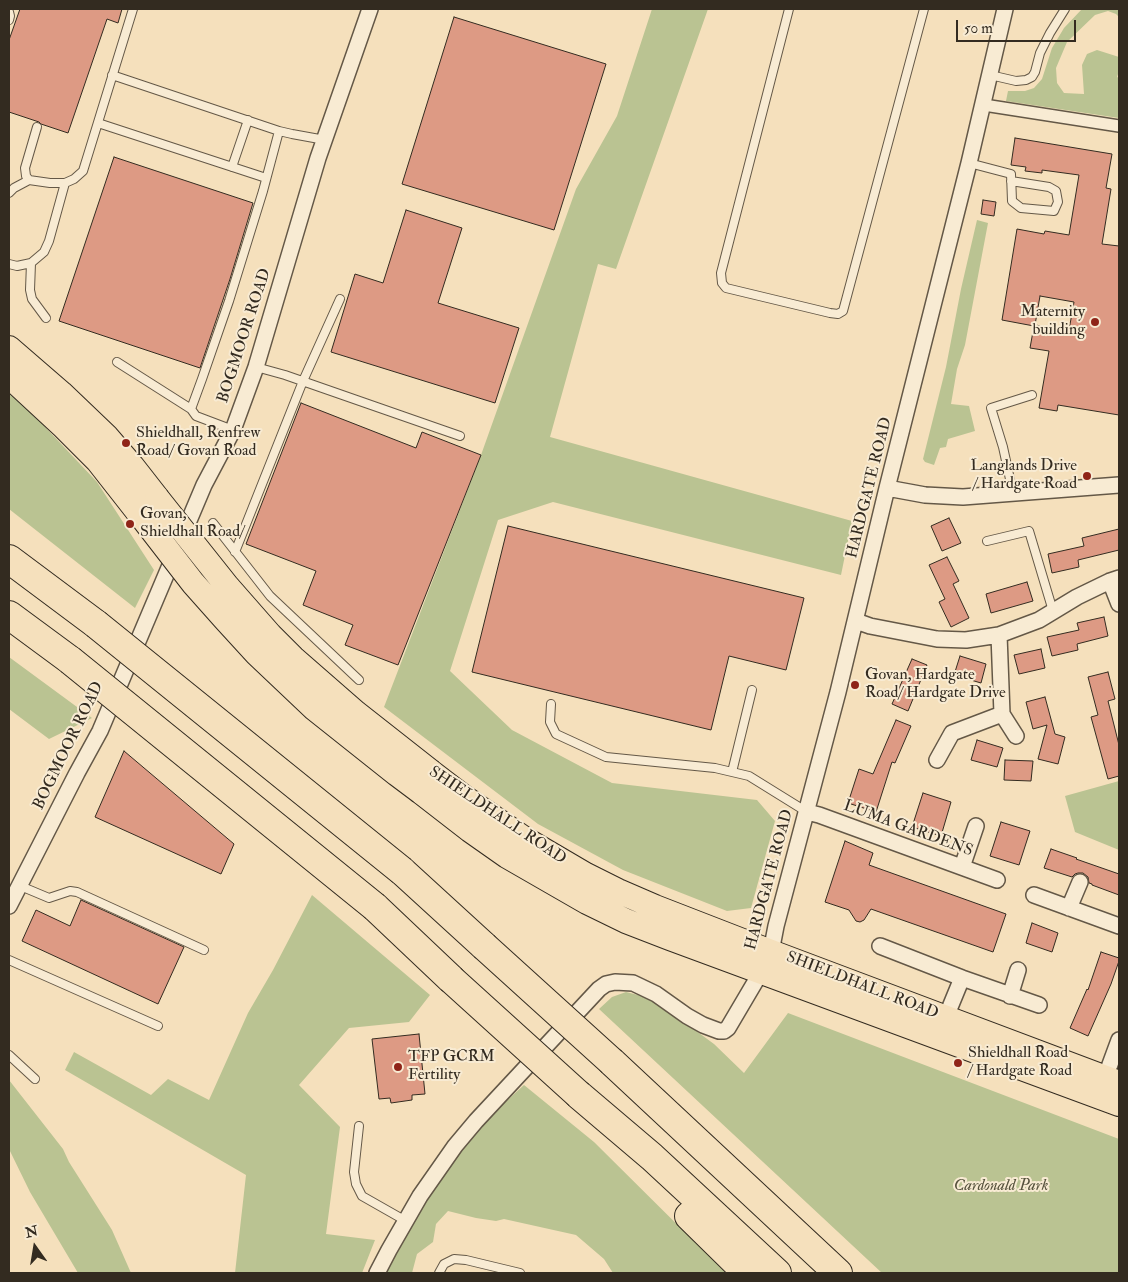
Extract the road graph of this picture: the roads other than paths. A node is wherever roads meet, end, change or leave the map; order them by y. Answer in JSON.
{"nodes":[{"id":1,"x":133,"y":9,"type":"edge"},
{"id":2,"x":370,"y":9,"type":"edge"},
{"id":3,"x":789,"y":9,"type":"edge"},
{"id":4,"x":924,"y":9,"type":"edge"},
{"id":5,"x":1005,"y":9,"type":"edge"},
{"id":6,"x":1065,"y":9,"type":"edge"},
{"id":7,"x":9,"y":12,"type":"edge"},
{"id":8,"x":9,"y":20,"type":"edge"},
{"id":9,"x":112,"y":75,"type":"junction"},
{"id":10,"x":990,"y":75,"type":"junction"},
{"id":11,"x":984,"y":105,"type":"junction"},
{"id":12,"x":248,"y":120,"type":"junction"},
{"id":13,"x":98,"y":123,"type":"junction"},
{"id":14,"x":1119,"y":126,"type":"edge"},
{"id":15,"x":37,"y":127,"type":"dead end"},
{"id":16,"x":279,"y":131,"type":"junction"},
{"id":17,"x":325,"y":140,"type":"junction"},
{"id":18,"x":970,"y":163,"type":"junction"},
{"id":19,"x":232,"y":167,"type":"junction"},
{"id":20,"x":266,"y":178,"type":"junction"},
{"id":21,"x":29,"y":180,"type":"junction"},
{"id":22,"x":1011,"y":181,"type":"junction"},
{"id":23,"x":65,"y":183,"type":"junction"},
{"id":24,"x":9,"y":193,"type":"edge"},
{"id":25,"x":31,"y":263,"type":"junction"},
{"id":26,"x":9,"y":264,"type":"edge"},
{"id":27,"x":340,"y":299,"type":"dead end"},
{"id":28,"x":46,"y":318,"type":"dead end"},
{"id":29,"x":9,"y":348,"type":"edge"},
{"id":30,"x":117,"y":362,"type":"dead end"},
{"id":31,"x":256,"y":367,"type":"junction"},
{"id":32,"x":9,"y":376,"type":"edge"},
{"id":33,"x":302,"y":381,"type":"junction"},
{"id":34,"x":1032,"y":395,"type":"dead end"},
{"id":35,"x":191,"y":409,"type":"junction"},
{"id":36,"x":233,"y":430,"type":"junction"},
{"id":37,"x":460,"y":436,"type":"dead end"},
{"id":38,"x":1119,"y":485,"type":"edge"},
{"id":39,"x":887,"y":488,"type":"junction"},
{"id":40,"x":1013,"y":493,"type":"junction"},
{"id":41,"x":213,"y":523,"type":"dead end"},
{"id":42,"x":987,"y":541,"type":"dead end"},
{"id":43,"x":235,"y":552,"type":"junction"},
{"id":44,"x":9,"y":559,"type":"edge"},
{"id":45,"x":1115,"y":579,"type":"edge"},
{"id":46,"x":1119,"y":604,"type":"edge"},
{"id":47,"x":1053,"y":611,"type":"junction"},
{"id":48,"x":9,"y":615,"type":"edge"},
{"id":49,"x":856,"y":621,"type":"junction"},
{"id":50,"x":1000,"y":635,"type":"junction"},
{"id":51,"x":359,"y":680,"type":"dead end"},
{"id":52,"x":752,"y":690,"type":"dead end"},
{"id":53,"x":551,"y":704,"type":"dead end"},
{"id":54,"x":1002,"y":714,"type":"junction"},
{"id":55,"x":1016,"y":736,"type":"dead end"},
{"id":56,"x":937,"y":760,"type":"dead end"},
{"id":57,"x":732,"y":772,"type":"junction"},
{"id":58,"x":426,"y":782,"type":"junction"},
{"id":59,"x":807,"y":812,"type":"junction"},
{"id":60,"x":976,"y":826,"type":"dead end"},
{"id":61,"x":962,"y":867,"type":"junction"},
{"id":62,"x":997,"y":880,"type":"dead end"},
{"id":63,"x":1080,"y":882,"type":"dead end"},
{"id":64,"x":18,"y":885,"type":"junction"},
{"id":65,"x":1034,"y":895,"type":"dead end"},
{"id":66,"x":9,"y":906,"type":"edge"},
{"id":67,"x":1069,"y":908,"type":"junction"},
{"id":68,"x":1119,"y":926,"type":"edge"},
{"id":69,"x":880,"y":946,"type":"dead end"},
{"id":70,"x":204,"y":950,"type":"dead end"},
{"id":71,"x":9,"y":960,"type":"edge"},
{"id":72,"x":766,"y":962,"type":"junction"},
{"id":73,"x":1018,"y":970,"type":"dead end"},
{"id":74,"x":962,"y":978,"type":"junction"},
{"id":75,"x":1010,"y":996,"type":"junction"},
{"id":76,"x":1039,"y":1005,"type":"dead end"},
{"id":77,"x":946,"y":1017,"type":"junction"},
{"id":78,"x":158,"y":1026,"type":"dead end"},
{"id":79,"x":1119,"y":1040,"type":"edge"},
{"id":80,"x":9,"y":1055,"type":"edge"},
{"id":81,"x":35,"y":1079,"type":"dead end"},
{"id":82,"x":1112,"y":1080,"type":"edge"},
{"id":83,"x":579,"y":1095,"type":"junction"},
{"id":84,"x":1119,"y":1104,"type":"edge"},
{"id":85,"x":359,"y":1126,"type":"dead end"},
{"id":86,"x":406,"y":1221,"type":"junction"},
{"id":87,"x":378,"y":1273,"type":"edge"},
{"id":88,"x":439,"y":1273,"type":"edge"},
{"id":89,"x":520,"y":1273,"type":"edge"},
{"id":90,"x":747,"y":1273,"type":"edge"},
{"id":91,"x":777,"y":1273,"type":"edge"},
{"id":92,"x":838,"y":1273,"type":"edge"}],
"edges":[{"from":1,"to":9,"type":"lane"},
{"from":2,"to":17,"type":"street","name":"BOGMOOR ROAD"},
{"from":3,"to":4,"type":"lane"},
{"from":5,"to":10,"type":"street","name":"HARDGATE ROAD"},
{"from":6,"to":10,"type":"lane"},
{"from":7,"to":8,"type":"lane"},
{"from":9,"to":12,"type":"lane"},
{"from":9,"to":13,"type":"lane"},
{"from":10,"to":11,"type":"street","name":"HARDGATE ROAD"},
{"from":11,"to":14,"type":"street"},
{"from":11,"to":18,"type":"street","name":"HARDGATE ROAD"},
{"from":12,"to":16,"type":"lane"},
{"from":12,"to":19,"type":"lane"},
{"from":13,"to":19,"type":"lane"},
{"from":13,"to":23,"type":"lane"},
{"from":15,"to":21,"type":"lane"},
{"from":16,"to":17,"type":"lane"},
{"from":16,"to":20,"type":"lane"},
{"from":17,"to":31,"type":"street","name":"BOGMOOR ROAD"},
{"from":18,"to":22,"type":"lane"},
{"from":18,"to":39,"type":"street","name":"HARDGATE ROAD"},
{"from":19,"to":20,"type":"lane"},
{"from":20,"to":35,"type":"lane"},
{"from":21,"to":23,"type":"lane"},
{"from":21,"to":24,"type":"lane"},
{"from":22,"to":22,"type":"lane"},
{"from":23,"to":25,"type":"lane"},
{"from":25,"to":26,"type":"lane"},
{"from":25,"to":28,"type":"lane"},
{"from":27,"to":33,"type":"lane"},
{"from":29,"to":58,"type":"main road","name":"SHIELDHALL ROAD","bridge":true},
{"from":30,"to":35,"type":"lane"},
{"from":31,"to":33,"type":"lane"},
{"from":31,"to":36,"type":"street","name":"BOGMOOR ROAD"},
{"from":32,"to":58,"type":"main road","name":"SHIELDHALL ROAD","bridge":true},
{"from":33,"to":37,"type":"lane"},
{"from":33,"to":43,"type":"lane"},
{"from":34,"to":40,"type":"lane"},
{"from":35,"to":36,"type":"lane"},
{"from":36,"to":64,"type":"street","name":"BOGMOOR ROAD"},
{"from":38,"to":40,"type":"street"},
{"from":39,"to":40,"type":"street"},
{"from":39,"to":49,"type":"street","name":"HARDGATE ROAD"},
{"from":41,"to":43,"type":"lane"},
{"from":42,"to":47,"type":"lane"},
{"from":43,"to":51,"type":"lane"},
{"from":44,"to":92,"type":"highway","bridge":true},
{"from":45,"to":46,"type":"street"},
{"from":45,"to":47,"type":"street"},
{"from":47,"to":50,"type":"street"},
{"from":48,"to":83,"type":"highway","bridge":true},
{"from":49,"to":50,"type":"street"},
{"from":49,"to":59,"type":"street","name":"HARDGATE ROAD"},
{"from":50,"to":54,"type":"street"},
{"from":52,"to":57,"type":"lane"},
{"from":53,"to":57,"type":"lane"},
{"from":54,"to":55,"type":"street"},
{"from":54,"to":56,"type":"street"},
{"from":57,"to":59,"type":"lane"},
{"from":58,"to":72,"type":"main road","name":"SHIELDHALL ROAD"},
{"from":59,"to":61,"type":"street","name":"LUMA GARDENS"},
{"from":59,"to":72,"type":"street","name":"HARDGATE ROAD"},
{"from":60,"to":61,"type":"street"},
{"from":61,"to":62,"type":"street","name":"LUMA GARDENS"},
{"from":63,"to":67,"type":"street"},
{"from":64,"to":66,"type":"street","name":"BOGMOOR ROAD"},
{"from":64,"to":70,"type":"lane"},
{"from":65,"to":67,"type":"street"},
{"from":67,"to":68,"type":"street"},
{"from":69,"to":74,"type":"street"},
{"from":71,"to":78,"type":"lane"},
{"from":72,"to":77,"type":"main road","name":"SHIELDHALL ROAD"},
{"from":72,"to":84,"type":"main road","name":"SHIELDHALL ROAD"},
{"from":72,"to":86,"type":"street","name":"HARDGATE ROAD"},
{"from":73,"to":75,"type":"street"},
{"from":74,"to":75,"type":"street"},
{"from":74,"to":77,"type":"street"},
{"from":75,"to":76,"type":"street"},
{"from":77,"to":82,"type":"main road","name":"SHIELDHALL ROAD"},
{"from":79,"to":82,"type":"street"},
{"from":80,"to":81,"type":"lane"},
{"from":83,"to":90,"type":"highway"},
{"from":83,"to":91,"type":"highway"},
{"from":85,"to":86,"type":"lane"},
{"from":86,"to":87,"type":"street"},
{"from":88,"to":89,"type":"lane"}]}
